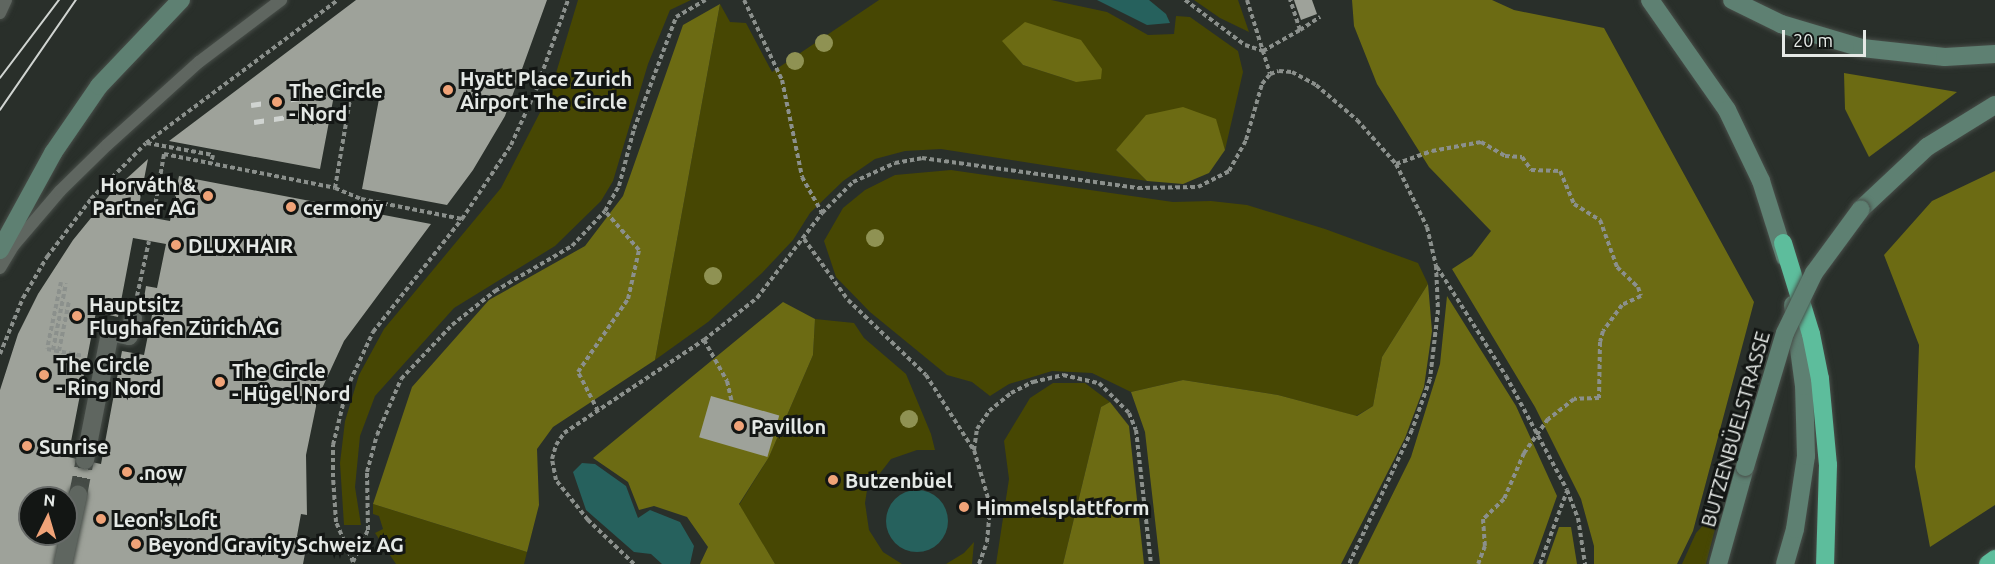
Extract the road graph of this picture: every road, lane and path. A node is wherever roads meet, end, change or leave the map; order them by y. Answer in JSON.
{"nodes":[{"id":1,"x":6,"y":0,"type":"edge"},
{"id":2,"x":181,"y":0,"type":"edge"},
{"id":3,"x":281,"y":0,"type":"edge"},
{"id":4,"x":338,"y":0,"type":"edge"},
{"id":5,"x":568,"y":0,"type":"edge"},
{"id":6,"x":706,"y":0,"type":"edge"},
{"id":7,"x":744,"y":0,"type":"edge"},
{"id":8,"x":1185,"y":0,"type":"edge"},
{"id":9,"x":1247,"y":0,"type":"edge"},
{"id":10,"x":1290,"y":0,"type":"edge"},
{"id":11,"x":1650,"y":0,"type":"edge"},
{"id":12,"x":1732,"y":0,"type":"edge"},
{"id":13,"x":0,"y":13,"type":"edge"},
{"id":14,"x":1320,"y":17,"type":"dead end"},
{"id":15,"x":1300,"y":30,"type":"junction"},
{"id":16,"x":1263,"y":51,"type":"junction"},
{"id":17,"x":1995,"y":54,"type":"edge"},
{"id":18,"x":1270,"y":74,"type":"junction"},
{"id":19,"x":351,"y":93,"type":"dead end"},
{"id":20,"x":1995,"y":105,"type":"edge"},
{"id":21,"x":146,"y":143,"type":"junction"},
{"id":22,"x":212,"y":163,"type":"junction"},
{"id":23,"x":1396,"y":164,"type":"junction"},
{"id":24,"x":335,"y":188,"type":"junction"},
{"id":25,"x":605,"y":211,"type":"junction"},
{"id":26,"x":822,"y":213,"type":"junction"},
{"id":27,"x":153,"y":218,"type":"dead end"},
{"id":28,"x":462,"y":219,"type":"junction"},
{"id":29,"x":804,"y":239,"type":"junction"},
{"id":30,"x":149,"y":241,"type":"dead end"},
{"id":31,"x":1783,"y":243,"type":"junction"},
{"id":32,"x":0,"y":250,"type":"edge"},
{"id":33,"x":1436,"y":265,"type":"junction"},
{"id":34,"x":0,"y":268,"type":"edge"},
{"id":35,"x":61,"y":282,"type":"dead end"},
{"id":36,"x":66,"y":283,"type":"dead end"},
{"id":37,"x":139,"y":284,"type":"dead end"},
{"id":38,"x":69,"y":301,"type":"dead end"},
{"id":39,"x":133,"y":318,"type":"dead end"},
{"id":40,"x":704,"y":340,"type":"junction"},
{"id":41,"x":53,"y":351,"type":"junction"},
{"id":42,"x":59,"y":351,"type":"junction"},
{"id":43,"x":0,"y":354,"type":"edge"},
{"id":44,"x":105,"y":361,"type":"junction"},
{"id":45,"x":732,"y":402,"type":"dead end"},
{"id":46,"x":598,"y":411,"type":"junction"},
{"id":47,"x":1539,"y":434,"type":"junction"},
{"id":48,"x":974,"y":450,"type":"junction"},
{"id":49,"x":85,"y":460,"type":"tunnel mouth"},
{"id":50,"x":1567,"y":490,"type":"junction"},
{"id":51,"x":984,"y":505,"type":"dead end"},
{"id":52,"x":990,"y":505,"type":"junction"},
{"id":53,"x":67,"y":546,"type":"edge"},
{"id":54,"x":1995,"y":559,"type":"edge"},
{"id":55,"x":353,"y":563,"type":"edge"},
{"id":56,"x":63,"y":564,"type":"edge"},
{"id":57,"x":634,"y":564,"type":"edge"},
{"id":58,"x":979,"y":564,"type":"edge"},
{"id":59,"x":1151,"y":564,"type":"edge"},
{"id":60,"x":1349,"y":564,"type":"edge"},
{"id":61,"x":1478,"y":564,"type":"edge"},
{"id":62,"x":1540,"y":564,"type":"edge"},
{"id":63,"x":1585,"y":564,"type":"edge"},
{"id":64,"x":1718,"y":564,"type":"edge"},
{"id":65,"x":1785,"y":564,"type":"edge"},
{"id":66,"x":1825,"y":564,"type":"edge"},
{"id":67,"x":1988,"y":564,"type":"edge"}],
"edges":[{"from":1,"to":13,"type":"lane"},
{"from":2,"to":32,"type":"main road"},
{"from":3,"to":34,"type":"lane"},
{"from":4,"to":21,"type":"path"},
{"from":5,"to":28,"type":"path"},
{"from":6,"to":25,"type":"path"},
{"from":7,"to":26,"type":"path"},
{"from":8,"to":16,"type":"path"},
{"from":9,"to":16,"type":"path"},
{"from":10,"to":15,"type":"path"},
{"from":11,"to":31,"type":"main road"},
{"from":12,"to":17,"type":"main road"},
{"from":14,"to":15,"type":"path"},
{"from":15,"to":16,"type":"path"},
{"from":16,"to":18,"type":"path"},
{"from":18,"to":23,"type":"path"},
{"from":18,"to":26,"type":"path"},
{"from":19,"to":24,"type":"path"},
{"from":20,"to":64,"type":"main road","name":"BUTZENBÜELSTRASSE","bridge":true},
{"from":21,"to":22,"type":"path"},
{"from":21,"to":43,"type":"path"},
{"from":22,"to":24,"type":"path"},
{"from":22,"to":27,"type":"path"},
{"from":23,"to":33,"type":"path"},
{"from":23,"to":47,"type":"path"},
{"from":24,"to":28,"type":"path"},
{"from":25,"to":46,"type":"path"},
{"from":25,"to":55,"type":"path"},
{"from":26,"to":29,"type":"path"},
{"from":28,"to":55,"type":"path"},
{"from":29,"to":40,"type":"path"},
{"from":29,"to":48,"type":"path"},
{"from":30,"to":37,"type":"path"},
{"from":31,"to":65,"type":"main road"},
{"from":31,"to":66,"type":"highway"},
{"from":33,"to":47,"type":"path"},
{"from":33,"to":60,"type":"path"},
{"from":35,"to":41,"type":"path"},
{"from":36,"to":41,"type":"path"},
{"from":38,"to":42,"type":"path"},
{"from":39,"to":44,"type":"street"},
{"from":40,"to":45,"type":"path"},
{"from":40,"to":46,"type":"path"},
{"from":41,"to":42,"type":"path"},
{"from":42,"to":44,"type":"path"},
{"from":44,"to":49,"type":"street"},
{"from":46,"to":57,"type":"path"},
{"from":47,"to":50,"type":"path"},
{"from":47,"to":61,"type":"path"},
{"from":48,"to":52,"type":"path"},
{"from":48,"to":59,"type":"path"},
{"from":50,"to":62,"type":"path"},
{"from":50,"to":63,"type":"path"},
{"from":51,"to":52,"type":"path"},
{"from":52,"to":58,"type":"path"},
{"from":53,"to":56,"type":"street"},
{"from":54,"to":67,"type":"highway"}]}
